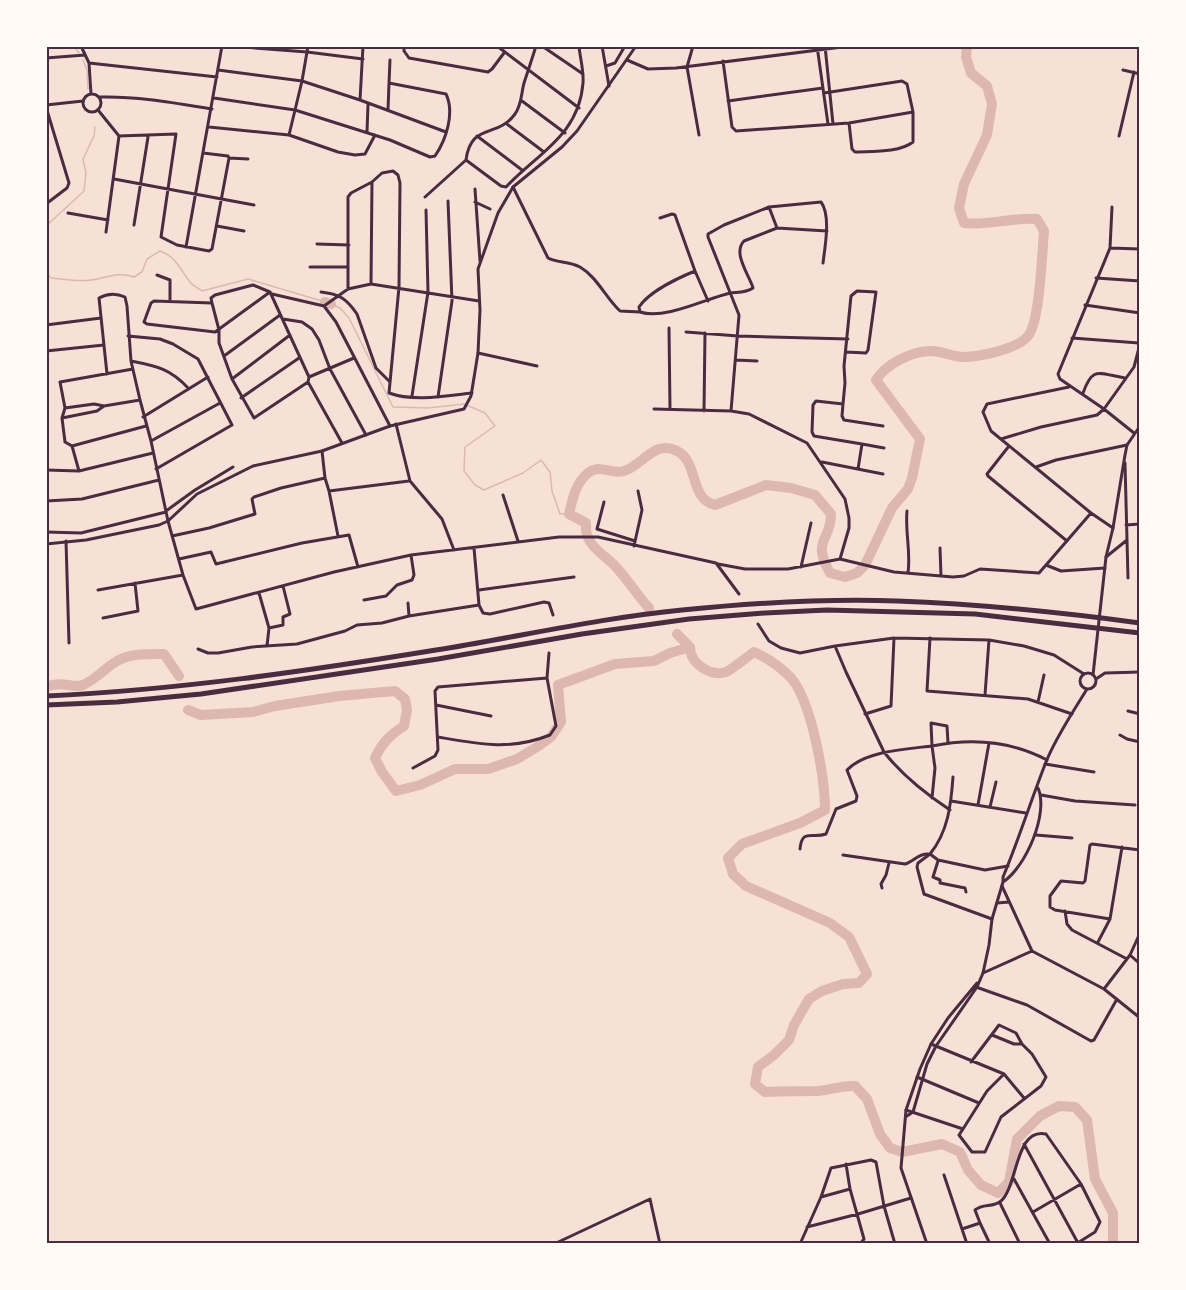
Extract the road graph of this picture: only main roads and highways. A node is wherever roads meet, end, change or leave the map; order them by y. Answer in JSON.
{"nodes":[{"id":1,"x":1140,"y":623,"type":"edge"},
{"id":2,"x":1140,"y":633,"type":"edge"},
{"id":3,"x":46,"y":696,"type":"edge"},
{"id":4,"x":46,"y":705,"type":"edge"}],
"edges":[{"from":1,"to":3,"type":"highway"},
{"from":2,"to":4,"type":"highway"}]}
